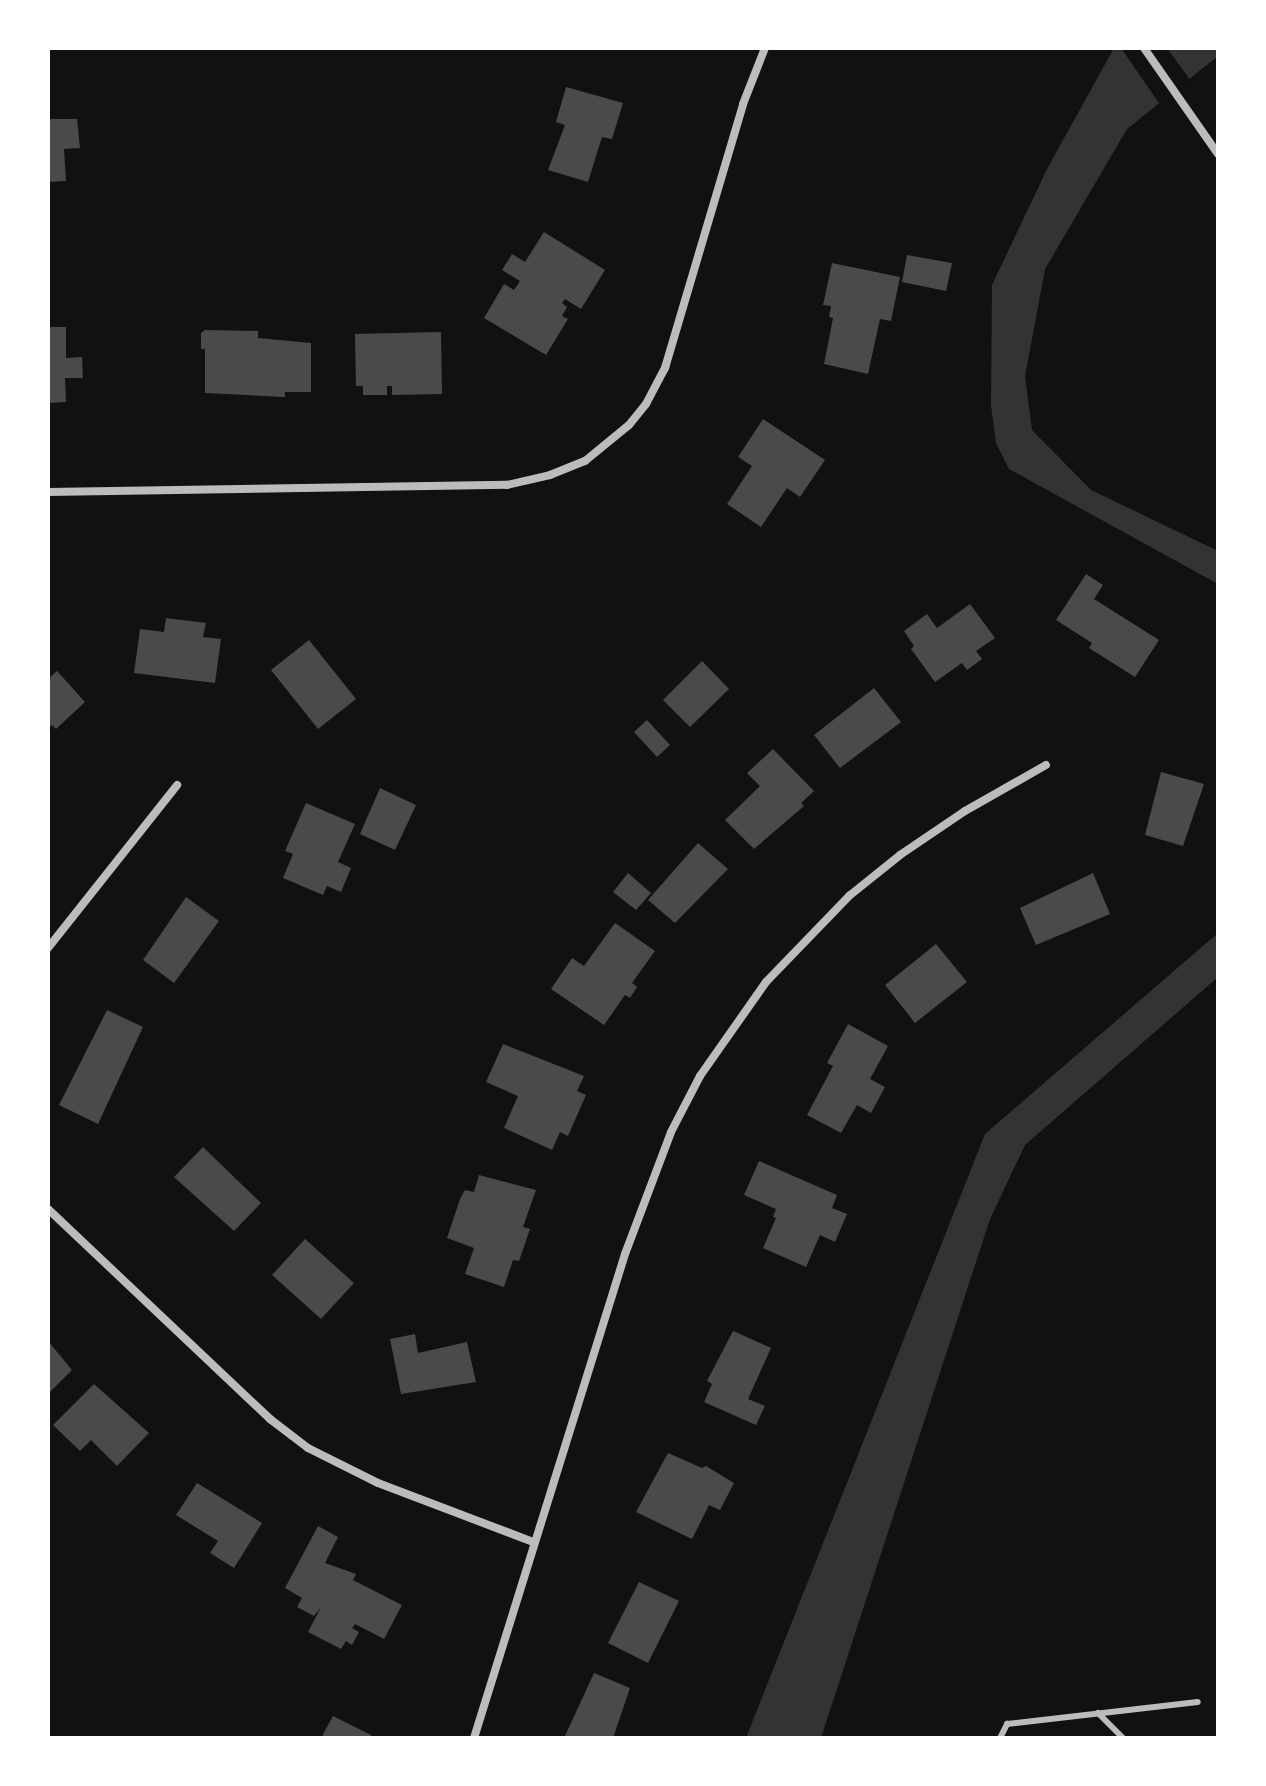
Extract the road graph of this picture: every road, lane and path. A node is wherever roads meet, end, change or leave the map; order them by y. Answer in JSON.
{"nodes":[{"id":1,"x":765,"y":48,"type":"edge"},
{"id":2,"x":1144,"y":48,"type":"edge"},
{"id":3,"x":1218,"y":154,"type":"edge"},
{"id":4,"x":48,"y":492,"type":"edge"},
{"id":5,"x":1046,"y":765,"type":"dead end"},
{"id":6,"x":177,"y":785,"type":"dead end"},
{"id":7,"x":48,"y":948,"type":"edge"},
{"id":8,"x":48,"y":1209,"type":"edge"},
{"id":9,"x":533,"y":1542,"type":"junction"},
{"id":10,"x":1198,"y":1702,"type":"dead end"},
{"id":11,"x":1098,"y":1713,"type":"junction"},
{"id":12,"x":474,"y":1738,"type":"edge"},
{"id":13,"x":1000,"y":1738,"type":"edge"},
{"id":14,"x":1123,"y":1738,"type":"edge"}],
"edges":[{"from":1,"to":4,"type":"street"},
{"from":2,"to":3,"type":"street"},
{"from":5,"to":9,"type":"street"},
{"from":6,"to":7,"type":"street"},
{"from":8,"to":9,"type":"street"},
{"from":9,"to":12,"type":"street"},
{"from":10,"to":11,"type":"lane"},
{"from":11,"to":13,"type":"lane"},
{"from":11,"to":14,"type":"lane"}]}
